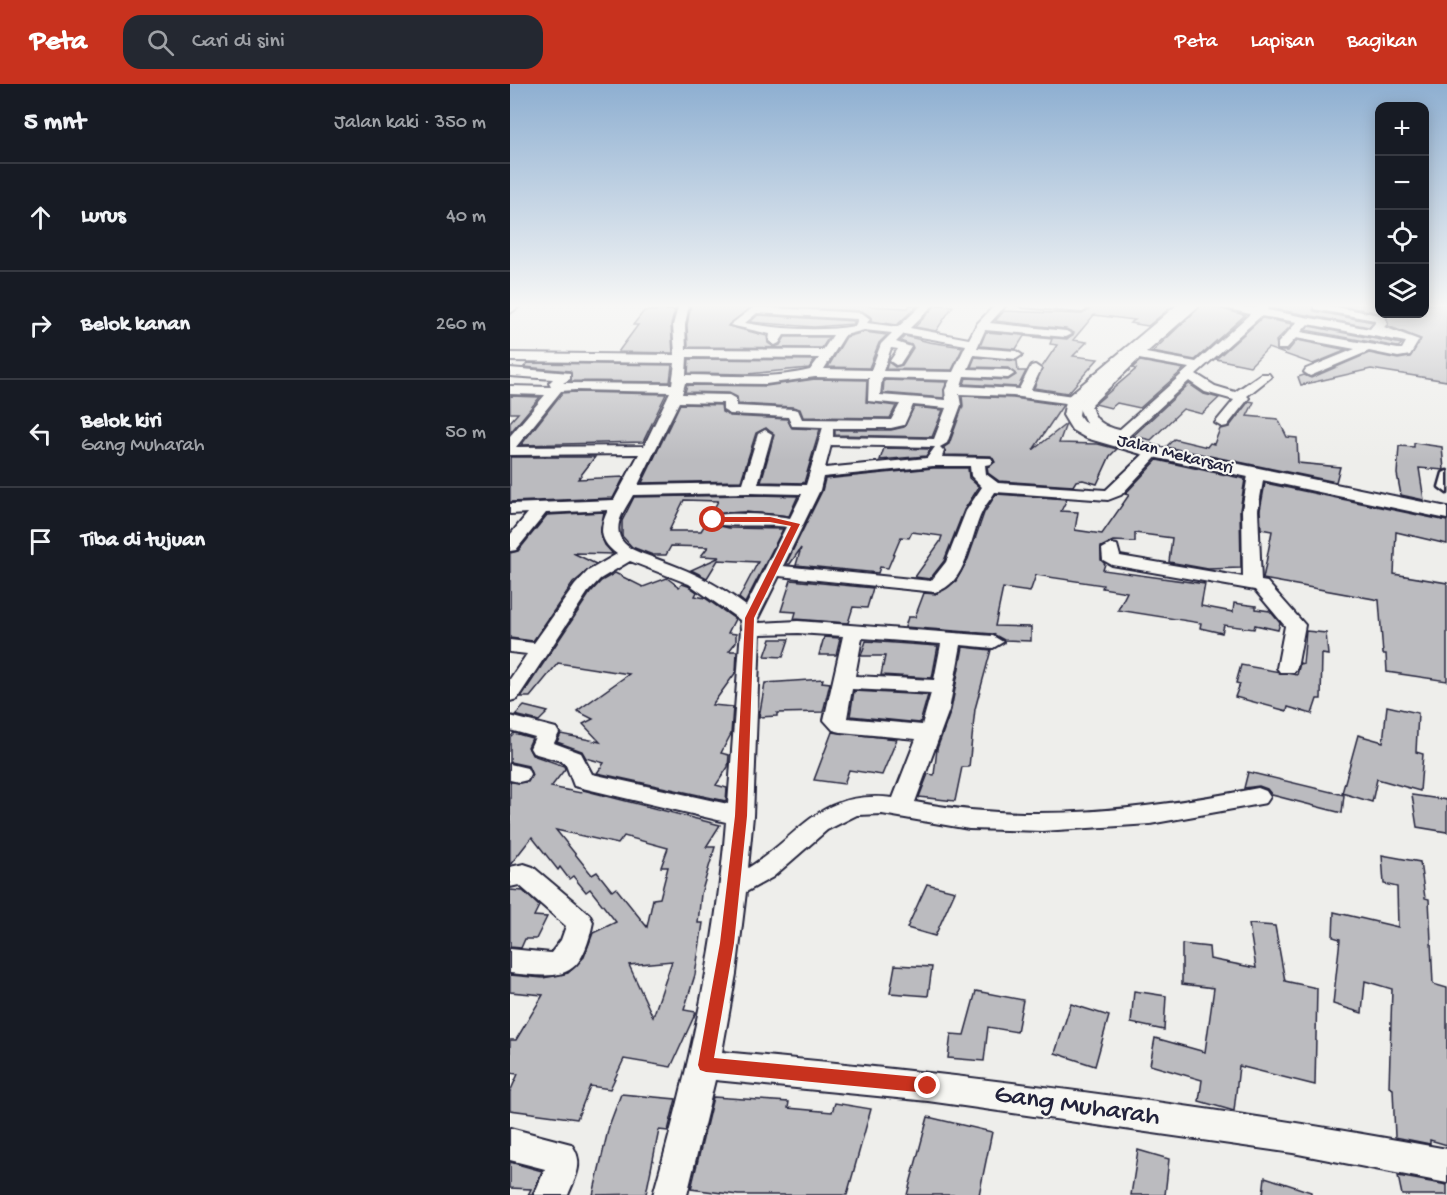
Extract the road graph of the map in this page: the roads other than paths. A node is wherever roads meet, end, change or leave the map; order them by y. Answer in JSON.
{"nodes":[{"id":1,"x":680,"y":356,"type":"junction"},
{"id":2,"x":687,"y":356,"type":"edge"},
{"id":3,"x":825,"y":356,"type":"edge"},
{"id":4,"x":881,"y":356,"type":"edge"},
{"id":5,"x":899,"y":356,"type":"edge"},
{"id":6,"x":967,"y":356,"type":"edge"},
{"id":7,"x":1123,"y":356,"type":"edge"},
{"id":8,"x":1135,"y":356,"type":"edge"},
{"id":9,"x":1139,"y":356,"type":"edge"},
{"id":10,"x":1210,"y":356,"type":"edge"},
{"id":11,"x":1348,"y":356,"type":"edge"},
{"id":12,"x":510,"y":357,"type":"edge"},
{"id":13,"x":896,"y":361,"type":"dead end"},
{"id":14,"x":1035,"y":369,"type":"dead end"},
{"id":15,"x":1193,"y":371,"type":"junction"},
{"id":16,"x":510,"y":372,"type":"edge"},
{"id":17,"x":1310,"y":372,"type":"dead end"},
{"id":18,"x":815,"y":373,"type":"junction"},
{"id":19,"x":878,"y":373,"type":"junction"},
{"id":20,"x":1008,"y":374,"type":"dead end"},
{"id":21,"x":1265,"y":376,"type":"dead end"},
{"id":22,"x":981,"y":382,"type":"dead end"},
{"id":23,"x":956,"y":385,"type":"junction"},
{"id":24,"x":676,"y":388,"type":"junction"},
{"id":25,"x":510,"y":390,"type":"edge"},
{"id":26,"x":556,"y":390,"type":"junction"},
{"id":27,"x":1023,"y":393,"type":"junction"},
{"id":28,"x":1238,"y":396,"type":"junction"},
{"id":29,"x":909,"y":399,"type":"junction"},
{"id":30,"x":1073,"y":400,"type":"junction"},
{"id":31,"x":830,"y":423,"type":"junction"},
{"id":32,"x":1222,"y":423,"type":"dead end"},
{"id":33,"x":765,"y":434,"type":"dead end"},
{"id":34,"x":1118,"y":438,"type":"junction"},
{"id":35,"x":825,"y":441,"type":"junction"},
{"id":36,"x":940,"y":443,"type":"junction"},
{"id":37,"x":510,"y":446,"type":"edge"},
{"id":38,"x":647,"y":450,"type":"junction"},
{"id":39,"x":510,"y":451,"type":"edge"},
{"id":40,"x":1154,"y":452,"type":"junction"},
{"id":41,"x":933,"y":462,"type":"junction"},
{"id":42,"x":818,"y":472,"type":"junction"},
{"id":43,"x":1447,"y":473,"type":"edge"},
{"id":44,"x":1256,"y":475,"type":"junction"},
{"id":45,"x":990,"y":487,"type":"junction"},
{"id":46,"x":749,"y":488,"type":"junction"},
{"id":47,"x":627,"y":490,"type":"junction"},
{"id":48,"x":812,"y":490,"type":"junction"},
{"id":49,"x":1447,"y":490,"type":"edge"},
{"id":50,"x":619,"y":505,"type":"junction"},
{"id":51,"x":542,"y":507,"type":"junction"},
{"id":52,"x":510,"y":509,"type":"edge"},
{"id":53,"x":1447,"y":513,"type":"edge"},
{"id":54,"x":713,"y":520,"type":"dead end"},
{"id":55,"x":796,"y":524,"type":"junction"},
{"id":56,"x":510,"y":546,"type":"edge"},
{"id":57,"x":1111,"y":549,"type":"dead end"},
{"id":58,"x":628,"y":555,"type":"junction"},
{"id":59,"x":773,"y":570,"type":"junction"},
{"id":60,"x":1252,"y":583,"type":"junction"},
{"id":61,"x":750,"y":623,"type":"junction"},
{"id":62,"x":854,"y":632,"type":"junction"},
{"id":63,"x":952,"y":639,"type":"junction"},
{"id":64,"x":993,"y":642,"type":"dead end"},
{"id":65,"x":510,"y":646,"type":"edge"},
{"id":66,"x":541,"y":650,"type":"junction"},
{"id":67,"x":1287,"y":668,"type":"dead end"},
{"id":68,"x":842,"y":682,"type":"junction"},
{"id":69,"x":942,"y":687,"type":"junction"},
{"id":70,"x":510,"y":694,"type":"edge"},
{"id":71,"x":510,"y":723,"type":"edge"},
{"id":72,"x":930,"y":733,"type":"junction"},
{"id":73,"x":1258,"y":797,"type":"dead end"},
{"id":74,"x":900,"y":810,"type":"junction"},
{"id":75,"x":741,"y":816,"type":"junction"},
{"id":76,"x":510,"y":877,"type":"edge"},
{"id":77,"x":733,"y":887,"type":"junction"},
{"id":78,"x":510,"y":961,"type":"edge"},
{"id":79,"x":706,"y":1065,"type":"junction"},
{"id":80,"x":510,"y":1144,"type":"edge"},
{"id":81,"x":1447,"y":1166,"type":"edge"},
{"id":82,"x":551,"y":1195,"type":"edge"},
{"id":83,"x":670,"y":1195,"type":"edge"}],
"edges":[{"from":1,"to":2,"type":"street"},
{"from":1,"to":12,"type":"street"},
{"from":1,"to":24,"type":"street"},
{"from":3,"to":18,"type":"street"},
{"from":4,"to":19,"type":"street"},
{"from":5,"to":13,"type":"street"},
{"from":6,"to":23,"type":"street"},
{"from":7,"to":30,"type":"street"},
{"from":8,"to":34,"type":"street"},
{"from":9,"to":15,"type":"street"},
{"from":10,"to":15,"type":"street"},
{"from":11,"to":17,"type":"street"},
{"from":14,"to":27,"type":"street"},
{"from":15,"to":28,"type":"street"},
{"from":15,"to":34,"type":"street"},
{"from":16,"to":26,"type":"street"},
{"from":18,"to":19,"type":"street"},
{"from":18,"to":24,"type":"street"},
{"from":19,"to":23,"type":"street"},
{"from":19,"to":29,"type":"street"},
{"from":20,"to":23,"type":"street"},
{"from":21,"to":28,"type":"street"},
{"from":22,"to":23,"type":"street"},
{"from":23,"to":27,"type":"street"},
{"from":23,"to":29,"type":"street"},
{"from":23,"to":36,"type":"street"},
{"from":24,"to":26,"type":"street"},
{"from":24,"to":31,"type":"street"},
{"from":24,"to":38,"type":"street"},
{"from":25,"to":26,"type":"street"},
{"from":26,"to":37,"type":"street"},
{"from":27,"to":30,"type":"street"},
{"from":28,"to":32,"type":"street"},
{"from":29,"to":31,"type":"street"},
{"from":30,"to":34,"type":"street","name":"Jalan Mekarsari"},
{"from":31,"to":35,"type":"street"},
{"from":33,"to":46,"type":"street"},
{"from":34,"to":40,"type":"street","name":"Jalan Mekarsari"},
{"from":35,"to":36,"type":"street"},
{"from":35,"to":42,"type":"street"},
{"from":36,"to":41,"type":"street"},
{"from":38,"to":39,"type":"street"},
{"from":38,"to":47,"type":"street"},
{"from":40,"to":44,"type":"street","name":"Jalan Mekarsari"},
{"from":40,"to":45,"type":"street"},
{"from":41,"to":42,"type":"street"},
{"from":41,"to":45,"type":"street"},
{"from":42,"to":48,"type":"street"},
{"from":43,"to":49,"type":"lane"},
{"from":44,"to":53,"type":"street","name":"Jalan Mekarsari"},
{"from":44,"to":60,"type":"street"},
{"from":45,"to":59,"type":"street"},
{"from":46,"to":47,"type":"street"},
{"from":46,"to":48,"type":"street"},
{"from":47,"to":50,"type":"street"},
{"from":48,"to":55,"type":"street"},
{"from":50,"to":51,"type":"street"},
{"from":50,"to":58,"type":"street"},
{"from":51,"to":52,"type":"street"},
{"from":51,"to":56,"type":"street"},
{"from":54,"to":55,"type":"street"},
{"from":55,"to":59,"type":"street"},
{"from":57,"to":60,"type":"street"},
{"from":58,"to":61,"type":"street"},
{"from":58,"to":66,"type":"street"},
{"from":59,"to":61,"type":"street"},
{"from":60,"to":67,"type":"street"},
{"from":61,"to":62,"type":"street"},
{"from":61,"to":75,"type":"street"},
{"from":62,"to":63,"type":"street"},
{"from":62,"to":68,"type":"street"},
{"from":63,"to":64,"type":"street"},
{"from":63,"to":69,"type":"street"},
{"from":65,"to":66,"type":"street"},
{"from":66,"to":70,"type":"street"},
{"from":68,"to":69,"type":"street"},
{"from":68,"to":72,"type":"street"},
{"from":69,"to":72,"type":"street"},
{"from":71,"to":75,"type":"street"},
{"from":72,"to":74,"type":"street"},
{"from":73,"to":74,"type":"street"},
{"from":74,"to":77,"type":"street"},
{"from":75,"to":77,"type":"street"},
{"from":76,"to":78,"type":"street"},
{"from":77,"to":79,"type":"street"},
{"from":79,"to":81,"type":"street","name":"Gang Muharah"},
{"from":79,"to":83,"type":"street"},
{"from":80,"to":82,"type":"street"}]}
